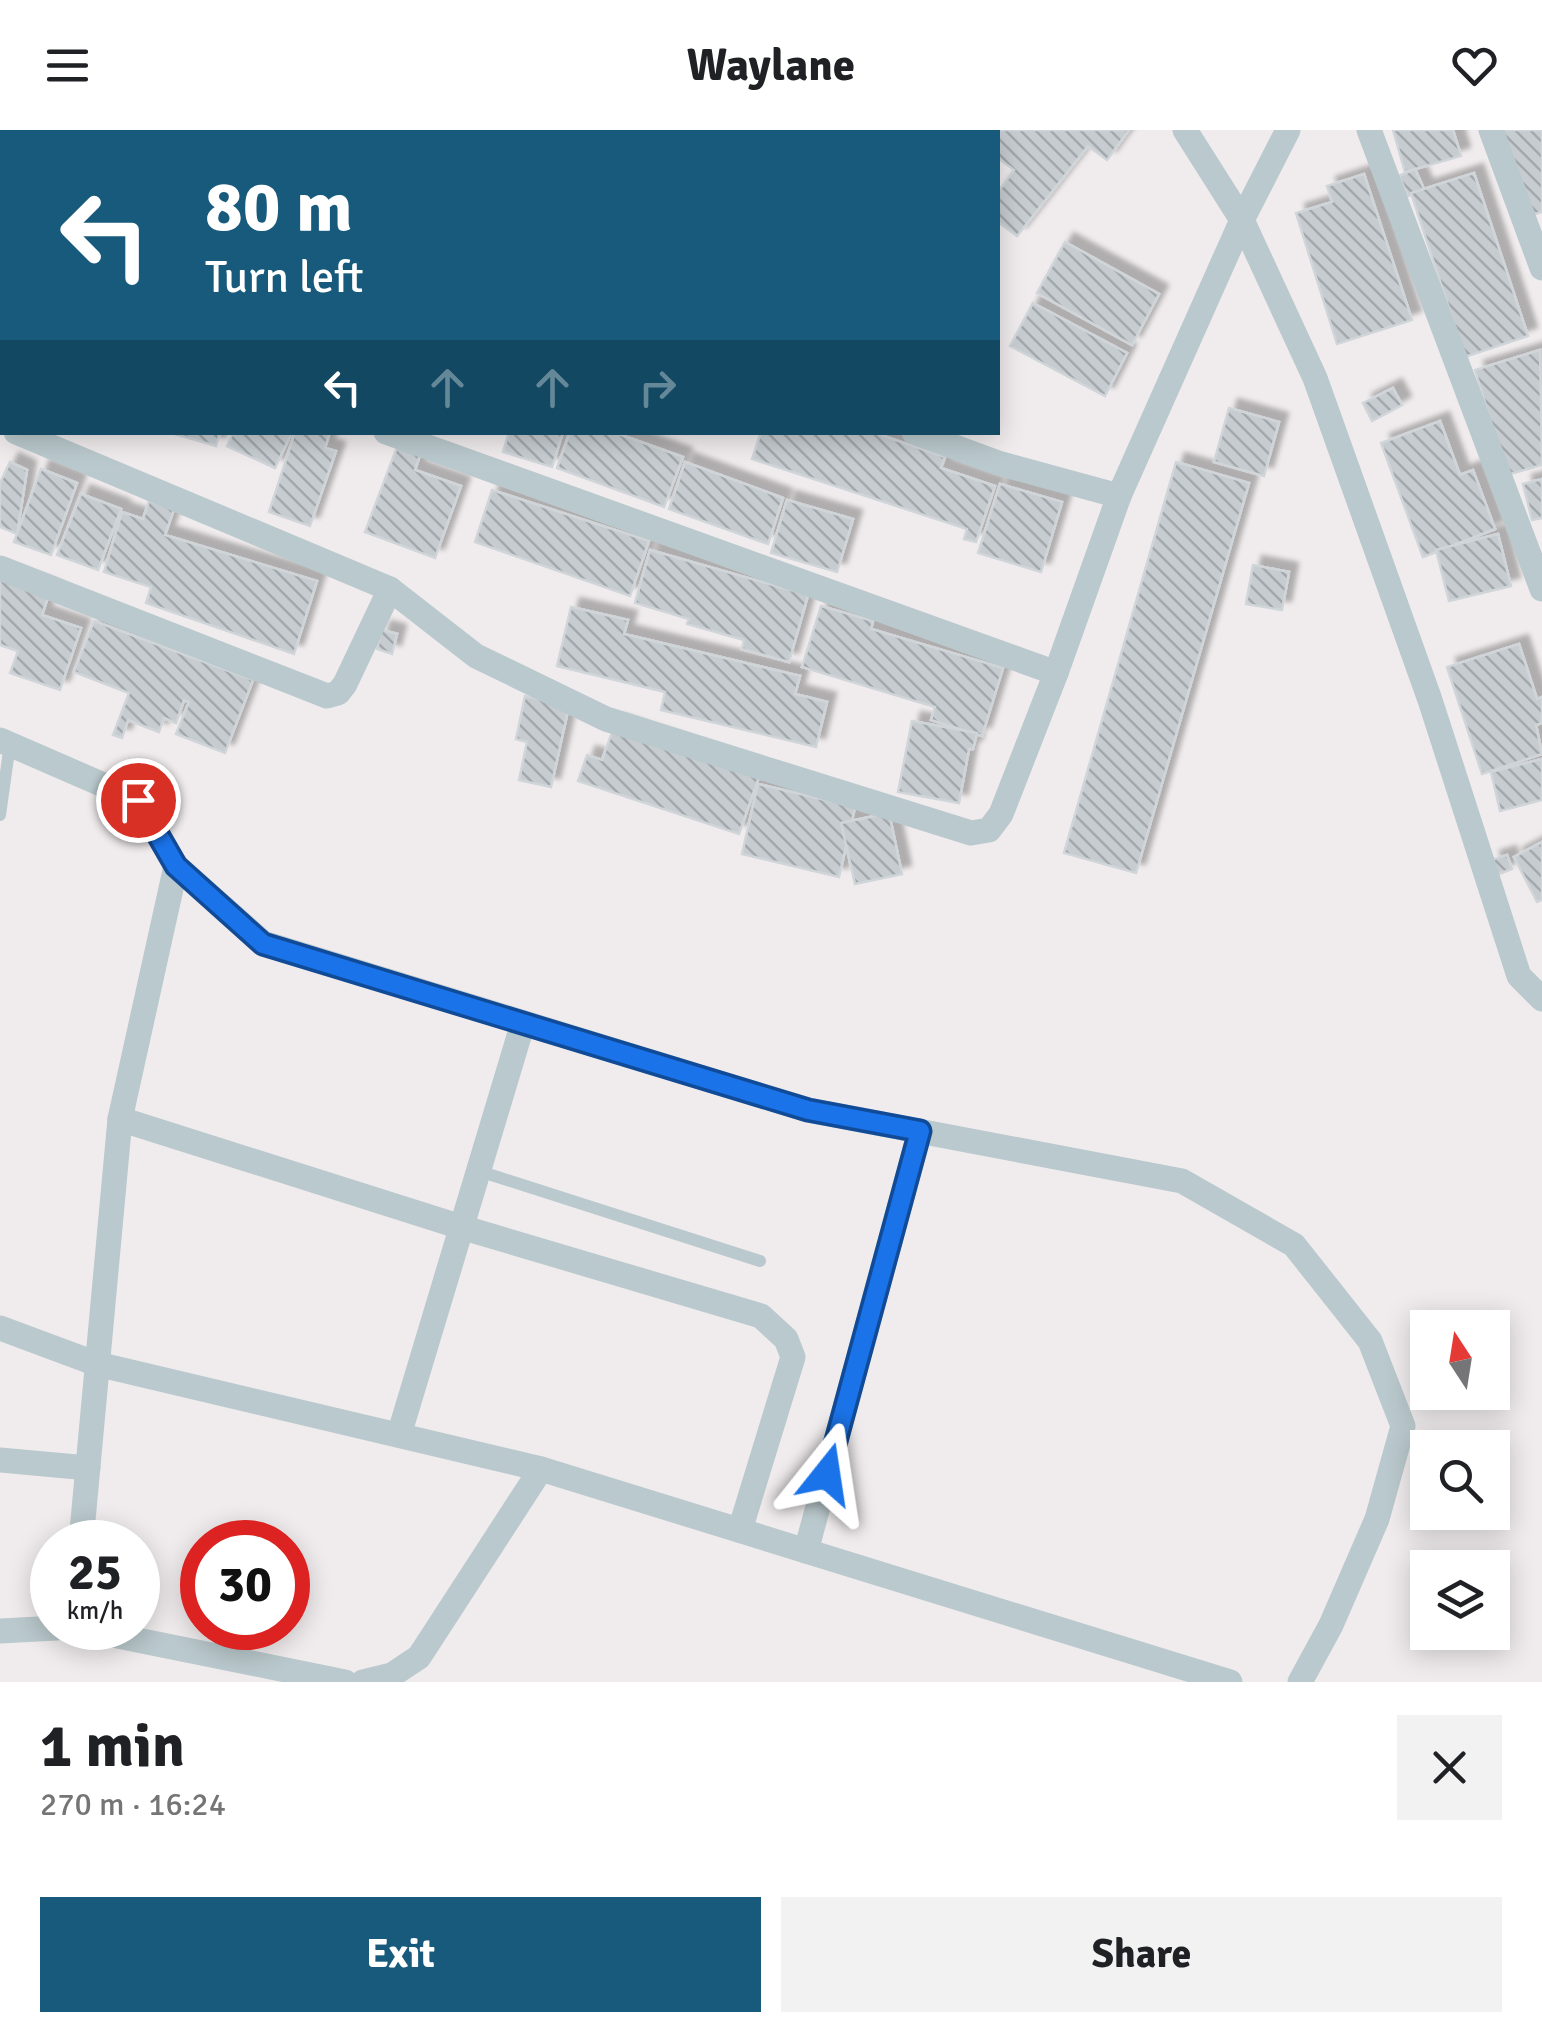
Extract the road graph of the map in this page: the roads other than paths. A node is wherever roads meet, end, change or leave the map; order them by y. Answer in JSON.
{"nodes":[{"id":1,"x":1185,"y":130,"type":"edge"},
{"id":2,"x":1288,"y":130,"type":"edge"},
{"id":3,"x":1369,"y":130,"type":"edge"},
{"id":4,"x":1490,"y":130,"type":"edge"},
{"id":5,"x":1242,"y":220,"type":"junction"},
{"id":6,"x":1542,"y":268,"type":"edge"},
{"id":7,"x":23,"y":435,"type":"edge"},
{"id":8,"x":394,"y":435,"type":"edge"},
{"id":9,"x":922,"y":435,"type":"edge"},
{"id":10,"x":1118,"y":496,"type":"junction"},
{"id":11,"x":0,"y":568,"type":"edge"},
{"id":12,"x":1542,"y":589,"type":"edge"},
{"id":13,"x":390,"y":590,"type":"junction"},
{"id":14,"x":1056,"y":672,"type":"junction"},
{"id":15,"x":5,"y":742,"type":"edge"},
{"id":16,"x":0,"y":815,"type":"edge"},
{"id":17,"x":176,"y":866,"type":"junction"},
{"id":18,"x":1542,"y":999,"type":"edge"},
{"id":19,"x":523,"y":1023,"type":"junction"},
{"id":20,"x":120,"y":1119,"type":"junction"},
{"id":21,"x":920,"y":1131,"type":"junction"},
{"id":22,"x":478,"y":1170,"type":"junction"},
{"id":23,"x":461,"y":1227,"type":"junction"},
{"id":24,"x":760,"y":1260,"type":"dead end"},
{"id":25,"x":0,"y":1328,"type":"edge"},
{"id":26,"x":98,"y":1364,"type":"junction"},
{"id":27,"x":399,"y":1435,"type":"junction"},
{"id":28,"x":0,"y":1460,"type":"edge"},
{"id":29,"x":88,"y":1468,"type":"junction"},
{"id":30,"x":541,"y":1468,"type":"junction"},
{"id":31,"x":83,"y":1520,"type":"edge"},
{"id":32,"x":740,"y":1530,"type":"junction"},
{"id":33,"x":806,"y":1550,"type":"junction"},
{"id":34,"x":30,"y":1629,"type":"edge"},
{"id":35,"x":0,"y":1631,"type":"edge"},
{"id":36,"x":160,"y":1645,"type":"edge"},
{"id":37,"x":345,"y":1682,"type":"edge"},
{"id":38,"x":363,"y":1682,"type":"edge"},
{"id":39,"x":1230,"y":1682,"type":"edge"},
{"id":40,"x":1300,"y":1682,"type":"edge"}],
"edges":[{"from":1,"to":5,"type":"street"},
{"from":2,"to":5,"type":"street"},
{"from":3,"to":12,"type":"street"},
{"from":4,"to":6,"type":"street"},
{"from":5,"to":10,"type":"street"},
{"from":5,"to":18,"type":"street"},
{"from":7,"to":13,"type":"street"},
{"from":8,"to":14,"type":"street"},
{"from":9,"to":10,"type":"street"},
{"from":10,"to":14,"type":"street"},
{"from":11,"to":13,"type":"street"},
{"from":13,"to":14,"type":"street"},
{"from":15,"to":16,"type":"lane"},
{"from":15,"to":17,"type":"street"},
{"from":17,"to":19,"type":"street"},
{"from":17,"to":20,"type":"street"},
{"from":19,"to":21,"type":"street"},
{"from":19,"to":22,"type":"street"},
{"from":20,"to":23,"type":"street"},
{"from":20,"to":26,"type":"street"},
{"from":21,"to":33,"type":"street"},
{"from":21,"to":40,"type":"street"},
{"from":22,"to":23,"type":"street"},
{"from":22,"to":24,"type":"lane"},
{"from":23,"to":27,"type":"street"},
{"from":23,"to":32,"type":"street"},
{"from":25,"to":26,"type":"street"},
{"from":26,"to":27,"type":"street"},
{"from":26,"to":29,"type":"street"},
{"from":27,"to":30,"type":"street"},
{"from":28,"to":29,"type":"street"},
{"from":29,"to":31,"type":"street"},
{"from":30,"to":32,"type":"street"},
{"from":30,"to":38,"type":"street"},
{"from":32,"to":33,"type":"street"},
{"from":33,"to":39,"type":"street"},
{"from":34,"to":35,"type":"street"},
{"from":36,"to":37,"type":"street"}]}
